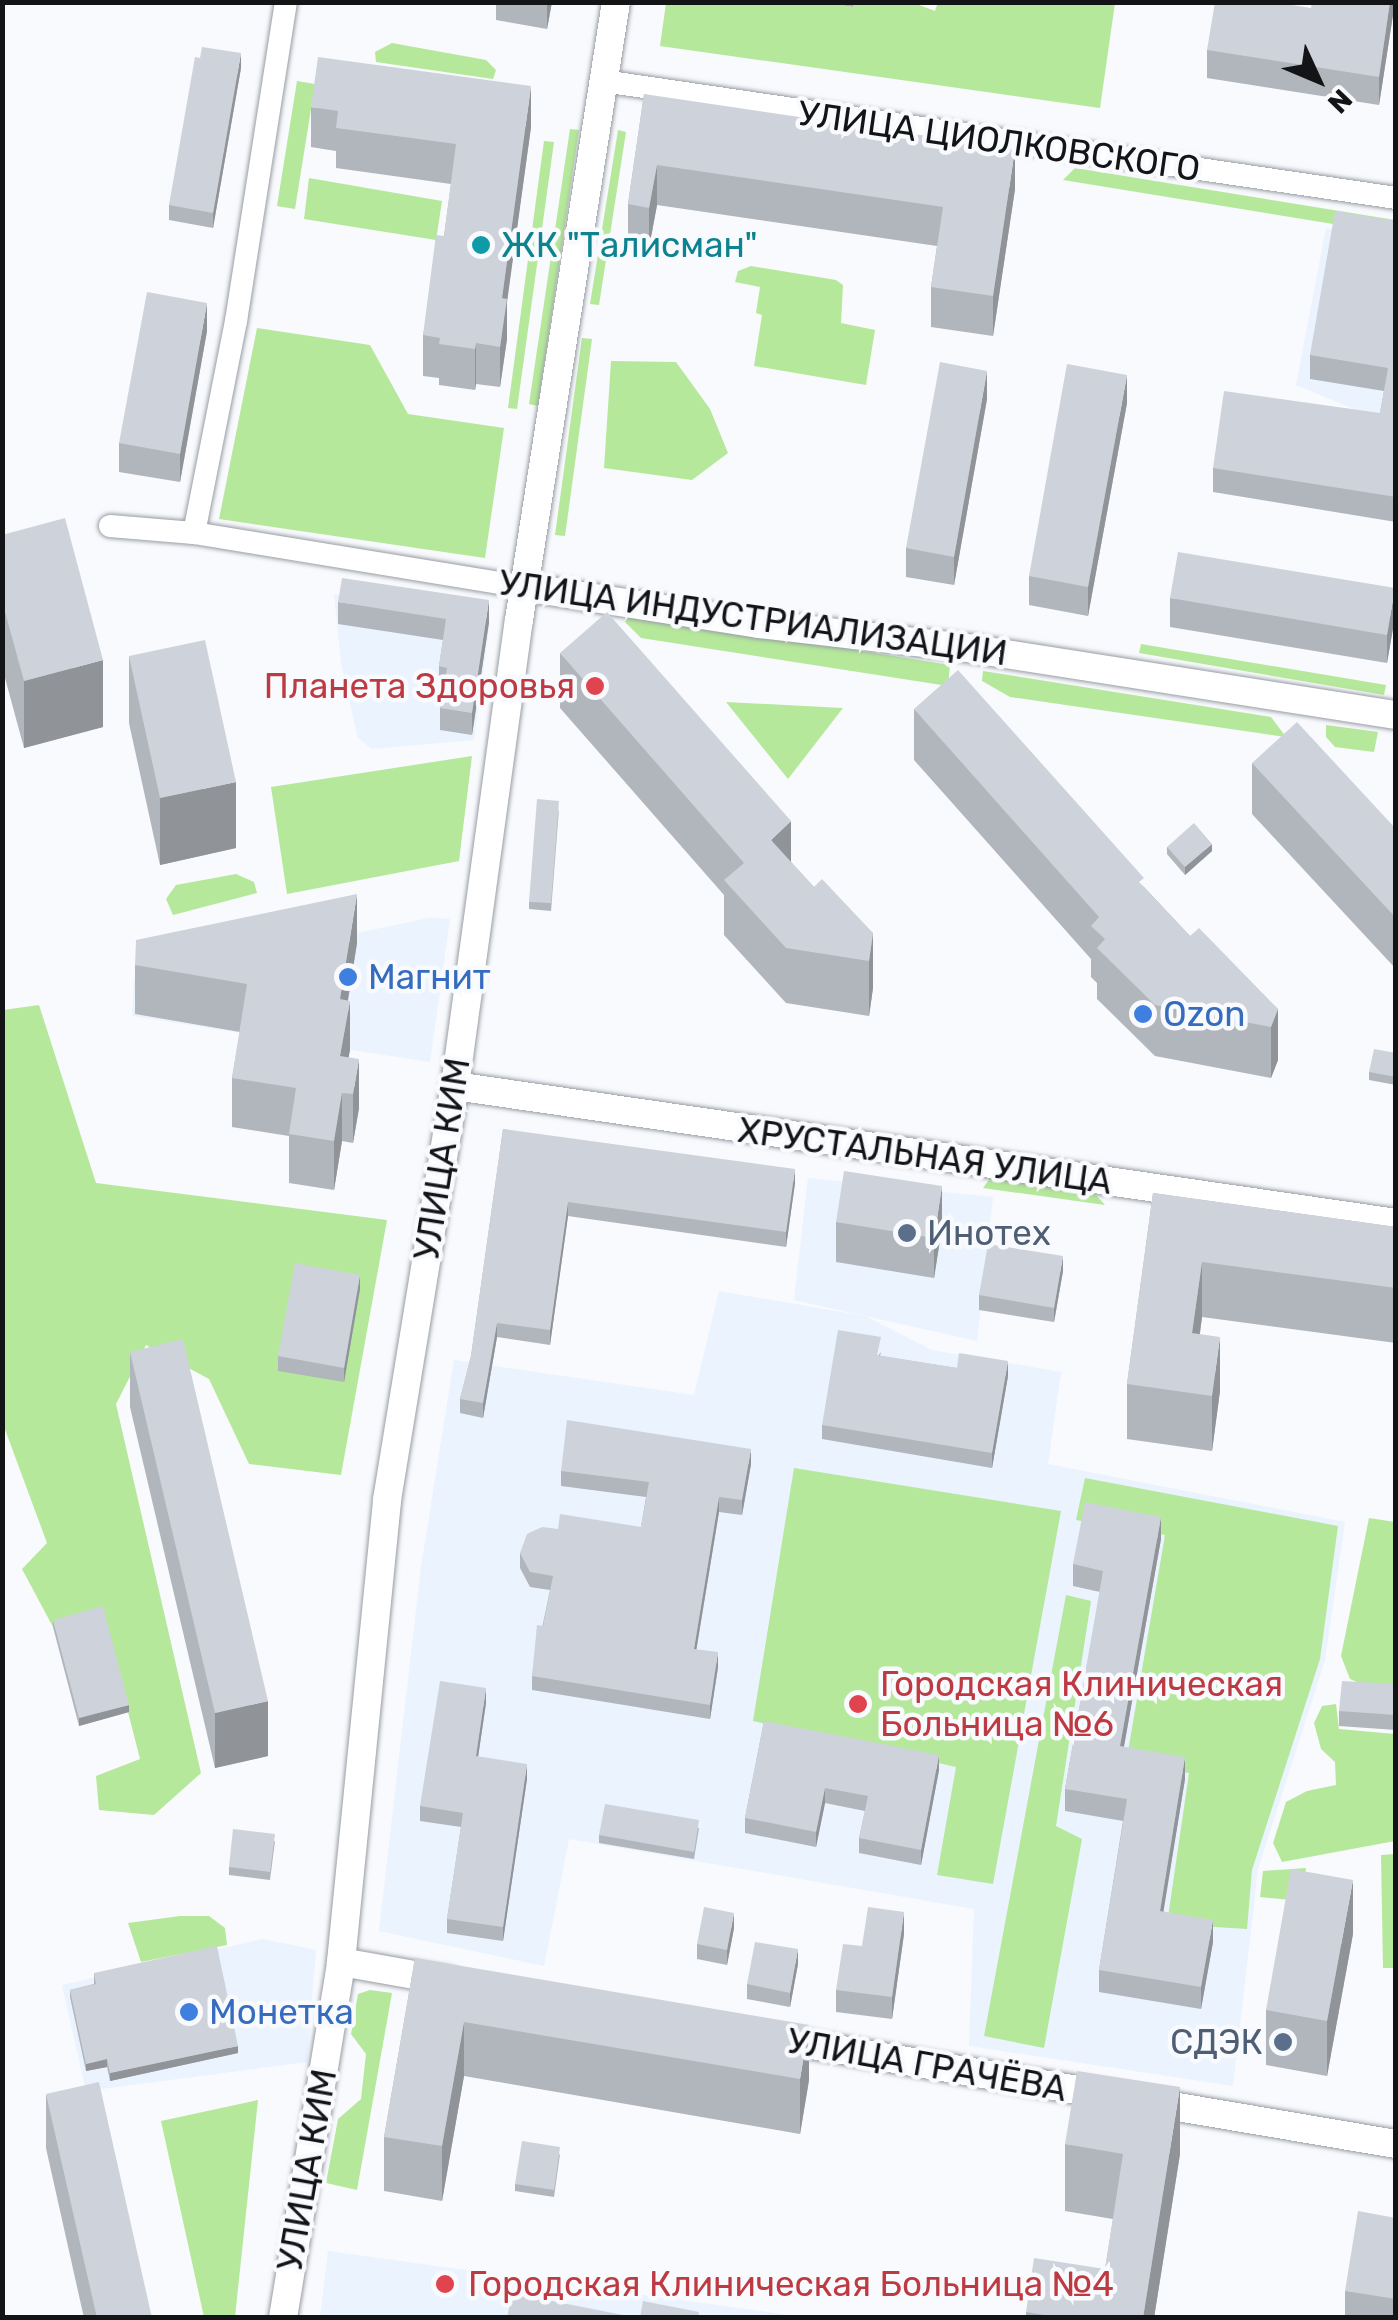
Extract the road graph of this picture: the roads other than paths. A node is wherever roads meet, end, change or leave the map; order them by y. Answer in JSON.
{"nodes":[{"id":1,"x":286,"y":2,"type":"edge"},
{"id":2,"x":616,"y":2,"type":"edge"},
{"id":3,"x":603,"y":81,"type":"junction"},
{"id":4,"x":1396,"y":198,"type":"edge"},
{"id":5,"x":110,"y":526,"type":"dead end"},
{"id":6,"x":194,"y":533,"type":"junction"},
{"id":7,"x":526,"y":587,"type":"junction"},
{"id":8,"x":1396,"y":715,"type":"edge"},
{"id":9,"x":454,"y":1086,"type":"junction"},
{"id":10,"x":1396,"y":1222,"type":"edge"},
{"id":11,"x":341,"y":1962,"type":"junction"},
{"id":12,"x":471,"y":1985,"type":"edge"},
{"id":13,"x":743,"y":2032,"type":"edge"},
{"id":14,"x":1396,"y":2144,"type":"edge"},
{"id":15,"x":283,"y":2318,"type":"edge"}],
"edges":[{"from":1,"to":6,"type":"street"},
{"from":2,"to":3,"type":"street","name":"УЛИЦА КИМ"},
{"from":3,"to":4,"type":"street","name":"УЛИЦА ЦИОЛКОВСКОГО"},
{"from":3,"to":7,"type":"street","name":"УЛИЦА КИМ"},
{"from":5,"to":6,"type":"street","name":"УЛИЦА ИНДУСТРИАЛИЗАЦИИ"},
{"from":6,"to":7,"type":"street","name":"УЛИЦА ИНДУСТРИАЛИЗАЦИИ"},
{"from":7,"to":8,"type":"street","name":"УЛИЦА ИНДУСТРИАЛИЗАЦИИ"},
{"from":7,"to":9,"type":"street","name":"УЛИЦА КИМ"},
{"from":9,"to":10,"type":"street","name":"ХРУСТАЛЬНАЯ УЛИЦА"},
{"from":9,"to":11,"type":"street","name":"УЛИЦА КИМ"},
{"from":11,"to":12,"type":"street"},
{"from":11,"to":15,"type":"street","name":"УЛИЦА КИМ"},
{"from":13,"to":14,"type":"street","name":"УЛИЦА ГРАЧЁВА"}]}
